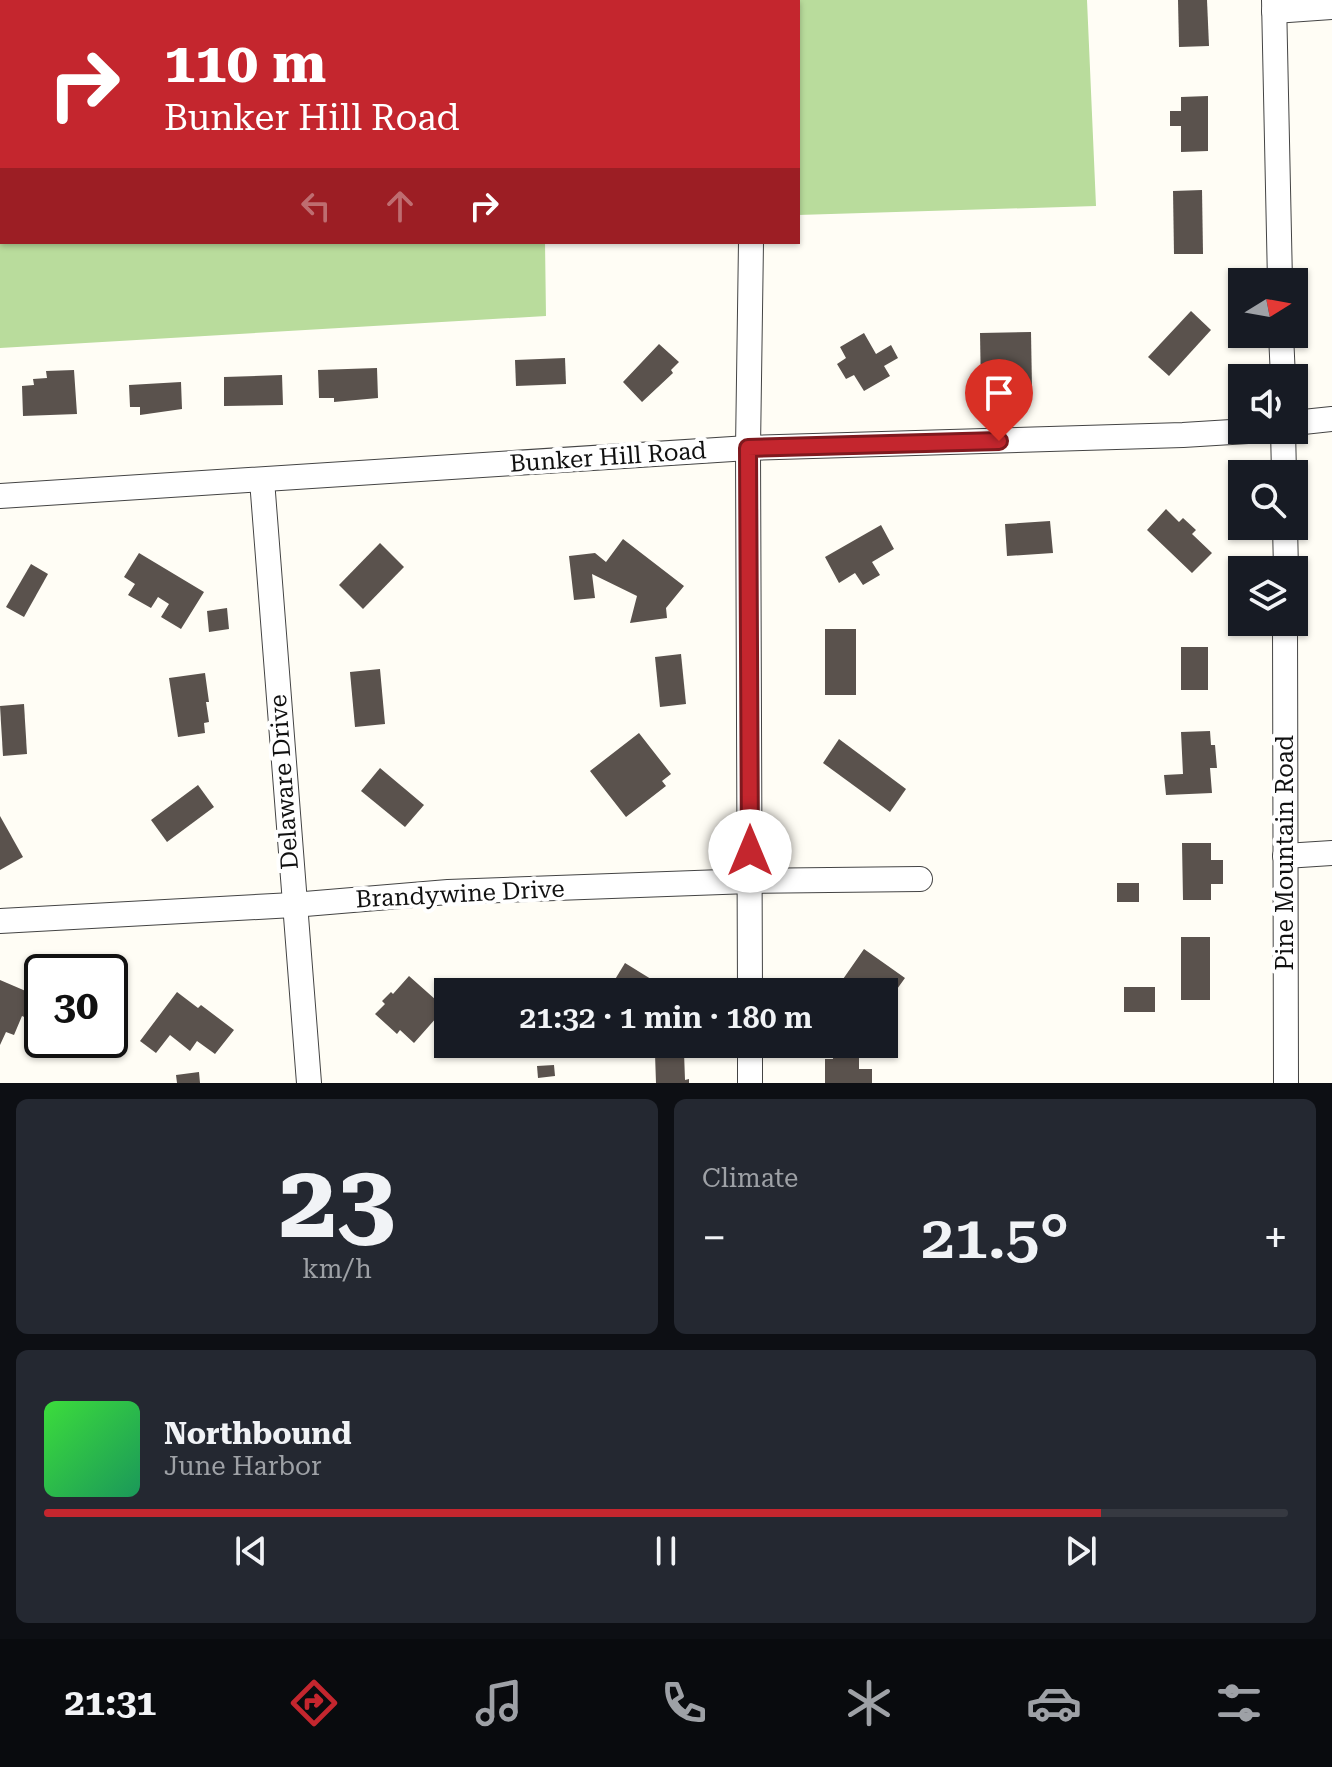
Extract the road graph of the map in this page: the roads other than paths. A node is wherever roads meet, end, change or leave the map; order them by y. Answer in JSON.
{"nodes":[{"id":1,"x":1274,"y":6,"type":"edge"},
{"id":2,"x":1332,"y":7,"type":"edge"},
{"id":3,"x":751,"y":244,"type":"edge"},
{"id":4,"x":1280,"y":268,"type":"edge"},
{"id":5,"x":1332,"y":419,"type":"edge"},
{"id":6,"x":1308,"y":422,"type":"edge"},
{"id":7,"x":1228,"y":432,"type":"edge"},
{"id":8,"x":748,"y":448,"type":"junction"},
{"id":9,"x":262,"y":480,"type":"junction"},
{"id":10,"x":0,"y":496,"type":"edge"},
{"id":11,"x":1285,"y":636,"type":"edge"},
{"id":12,"x":1332,"y":853,"type":"edge"},
{"id":13,"x":1285,"y":856,"type":"junction"},
{"id":14,"x":920,"y":879,"type":"dead end"},
{"id":15,"x":750,"y":881,"type":"junction"},
{"id":16,"x":293,"y":905,"type":"junction"},
{"id":17,"x":0,"y":921,"type":"edge"},
{"id":18,"x":750,"y":978,"type":"edge"},
{"id":19,"x":750,"y":1058,"type":"edge"},
{"id":20,"x":309,"y":1083,"type":"edge"},
{"id":21,"x":750,"y":1083,"type":"edge"},
{"id":22,"x":1286,"y":1083,"type":"edge"}],
"edges":[{"from":1,"to":2,"type":"street"},
{"from":1,"to":4,"type":"street"},
{"from":3,"to":8,"type":"street"},
{"from":5,"to":6,"type":"street"},
{"from":7,"to":8,"type":"street","name":"Bunker Hill Road"},
{"from":8,"to":9,"type":"street","name":"Bunker Hill Road"},
{"from":8,"to":15,"type":"street"},
{"from":9,"to":10,"type":"street","name":"Bunker Hill Road"},
{"from":9,"to":16,"type":"street","name":"Delaware Drive"},
{"from":11,"to":13,"type":"street","name":"Pine Mountain Road"},
{"from":12,"to":13,"type":"street"},
{"from":13,"to":22,"type":"street","name":"Pine Mountain Road"},
{"from":14,"to":15,"type":"street","name":"Brandywine Drive"},
{"from":15,"to":16,"type":"street","name":"Brandywine Drive"},
{"from":15,"to":18,"type":"street"},
{"from":16,"to":17,"type":"street","name":"Brandywine Drive"},
{"from":16,"to":20,"type":"street","name":"Delaware Drive"},
{"from":19,"to":21,"type":"street"}]}
